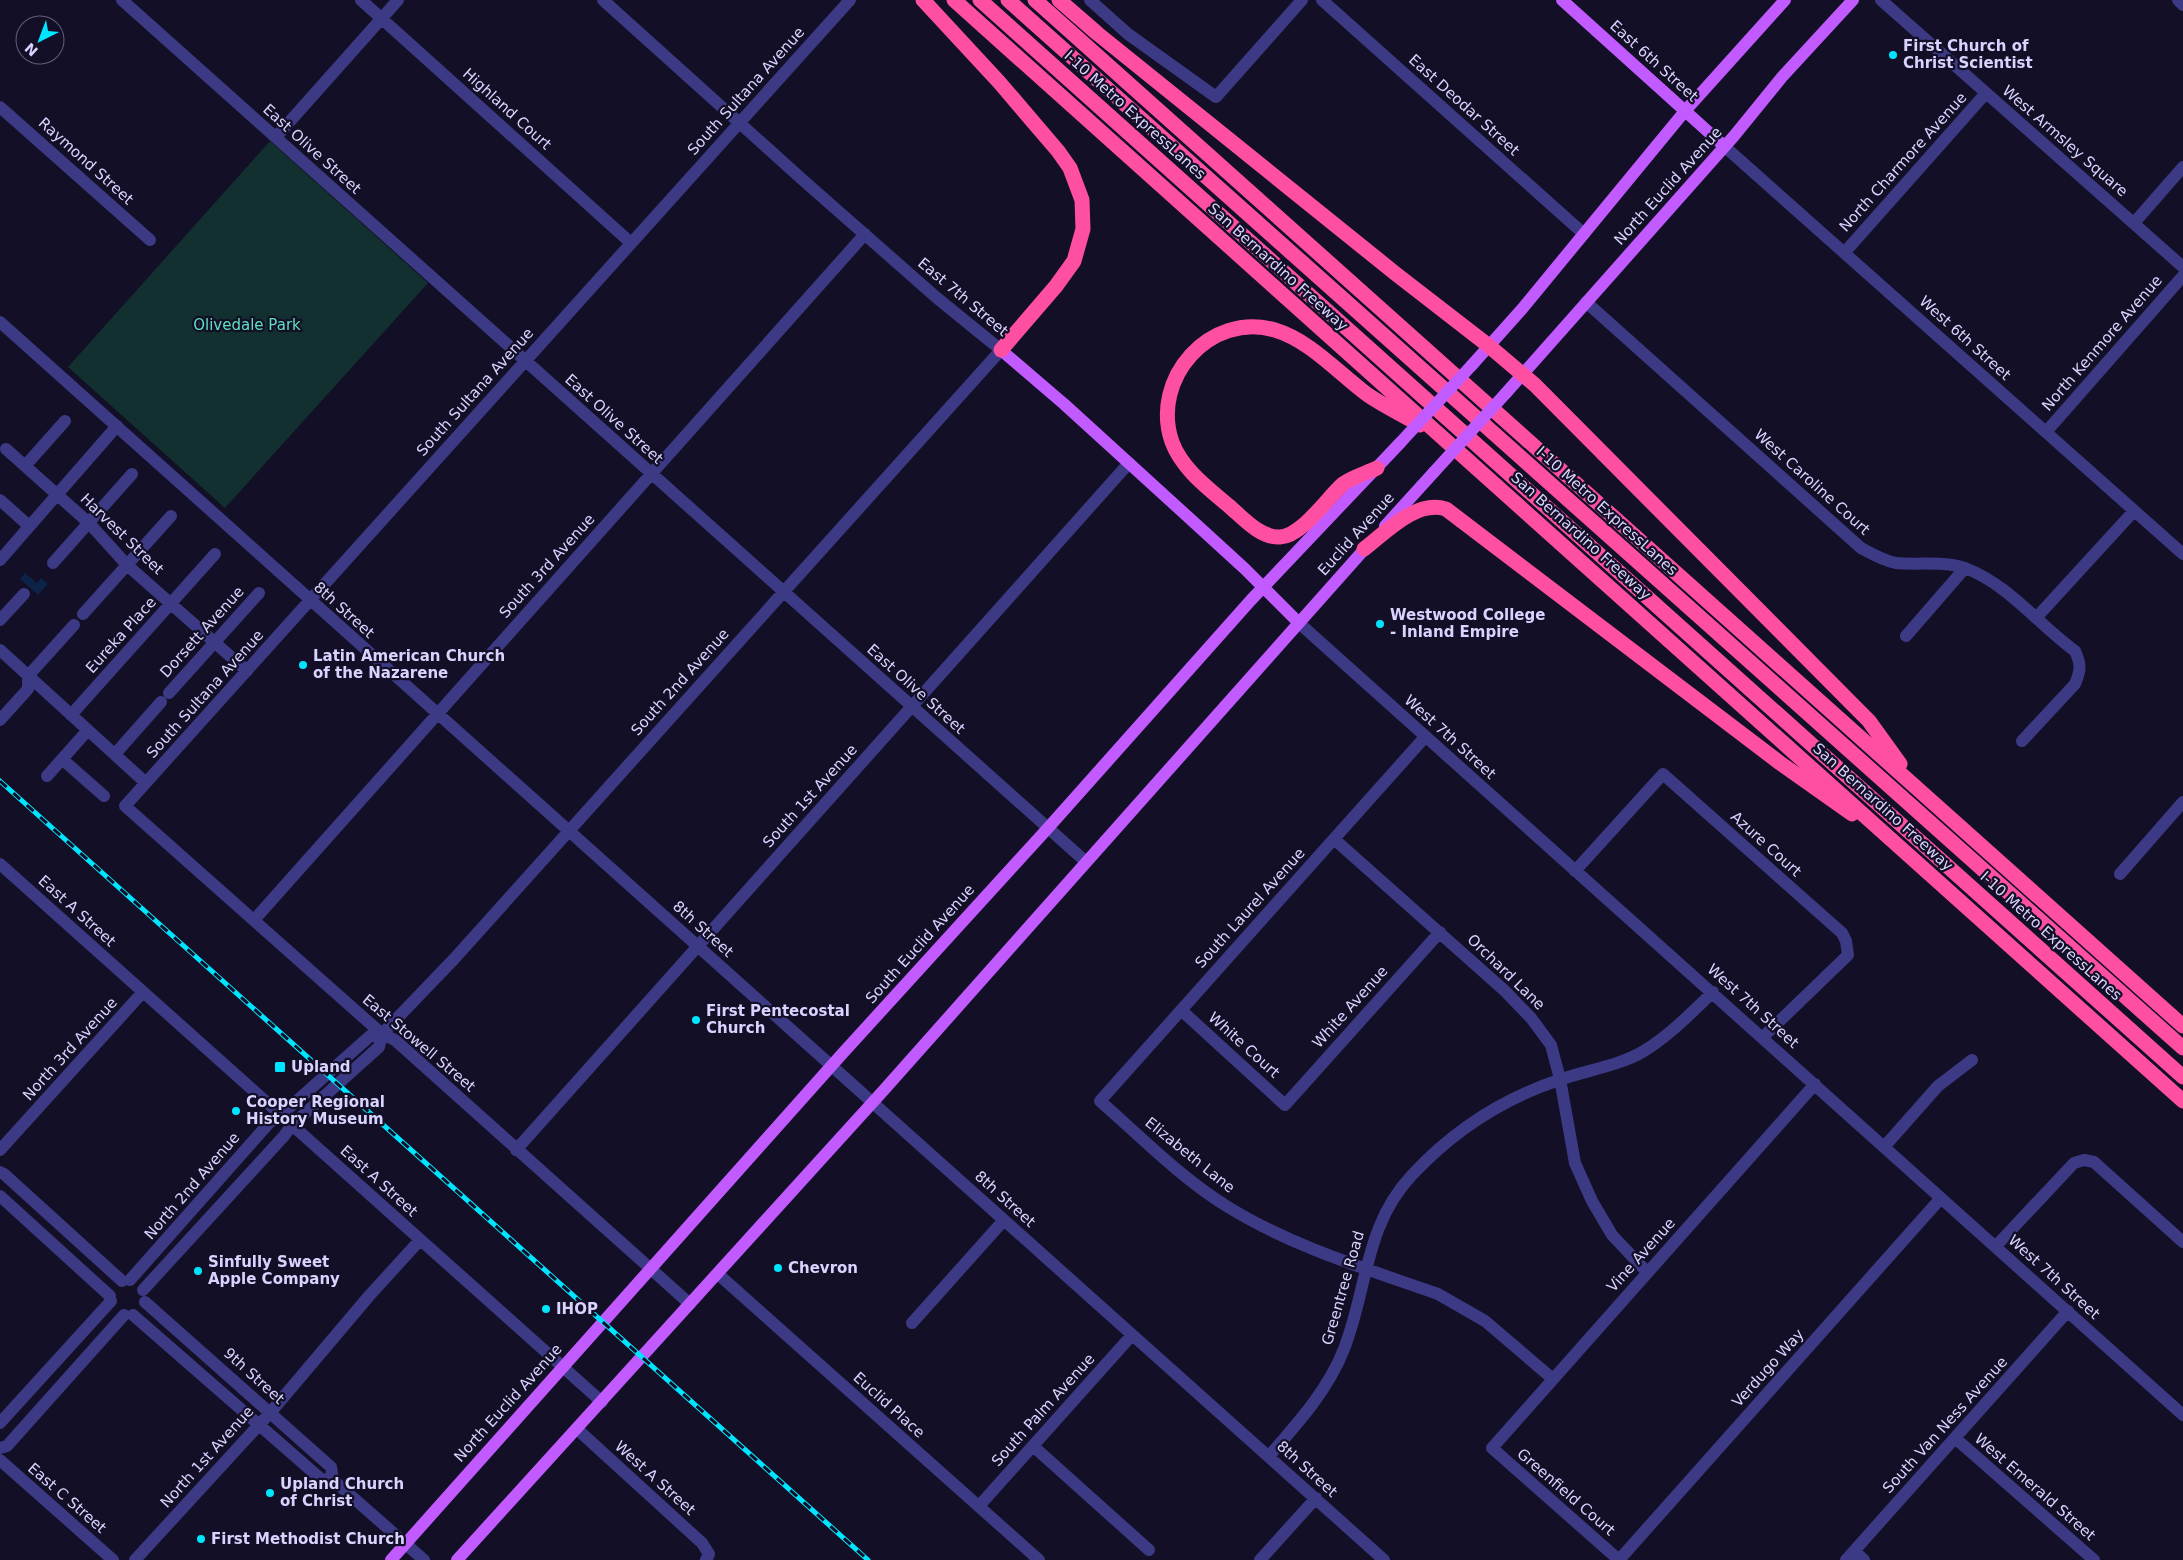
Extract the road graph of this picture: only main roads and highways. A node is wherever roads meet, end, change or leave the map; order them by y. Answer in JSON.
{"nodes":[{"id":1,"x":923,"y":0,"type":"edge"},
{"id":2,"x":954,"y":0,"type":"edge"},
{"id":3,"x":980,"y":0,"type":"edge"},
{"id":4,"x":1008,"y":0,"type":"edge"},
{"id":5,"x":1035,"y":0,"type":"edge"},
{"id":6,"x":1059,"y":0,"type":"edge"},
{"id":7,"x":1562,"y":0,"type":"edge"},
{"id":8,"x":1785,"y":0,"type":"edge"},
{"id":9,"x":1854,"y":0,"type":"edge"},
{"id":10,"x":1685,"y":111,"type":"junction"},
{"id":11,"x":1724,"y":146,"type":"junction"},
{"id":12,"x":1490,"y":346,"type":"junction"},
{"id":13,"x":1001,"y":350,"type":"joint"},
{"id":14,"x":1472,"y":365,"type":"joint"},
{"id":15,"x":1522,"y":374,"type":"junction"},
{"id":16,"x":1506,"y":393,"type":"joint"},
{"id":17,"x":1446,"y":439,"type":"junction"},
{"id":18,"x":1377,"y":468,"type":"junction"},
{"id":19,"x":1364,"y":549,"type":"junction"},
{"id":20,"x":1263,"y":587,"type":"junction"},
{"id":21,"x":1299,"y":623,"type":"junction"},
{"id":22,"x":1194,"y":665,"type":"joint"},
{"id":23,"x":1916,"y":788,"type":"junction"},
{"id":24,"x":1913,"y":857,"type":"junction"},
{"id":25,"x":2183,"y":1026,"type":"edge"},
{"id":26,"x":2183,"y":1048,"type":"edge"},
{"id":27,"x":2183,"y":1077,"type":"edge"},
{"id":28,"x":2183,"y":1101,"type":"edge"},
{"id":29,"x":650,"y":1268,"type":"joint"},
{"id":30,"x":391,"y":1560,"type":"edge"},
{"id":31,"x":457,"y":1560,"type":"edge"}],
"edges":[{"from":1,"to":13,"type":"highway"},
{"from":2,"to":17,"type":"highway","name":"San Bernardino Freeway"},
{"from":3,"to":27,"type":"highway","name":"I-10 Metro ExpressLanes"},
{"from":4,"to":26,"type":"highway","name":"I-10 Metro ExpressLanes"},
{"from":5,"to":23,"type":"highway"},
{"from":6,"to":12,"type":"highway"},
{"from":7,"to":10,"type":"main road","name":"East 6th Street"},
{"from":8,"to":10,"type":"main road","name":"North Euclid Avenue"},
{"from":9,"to":11,"type":"main road","name":"North Euclid Avenue"},
{"from":10,"to":11,"type":"main road","name":"East 6th Street"},
{"from":10,"to":12,"type":"main road","name":"North Euclid Avenue"},
{"from":11,"to":15,"type":"main road","name":"North Euclid Avenue"},
{"from":12,"to":14,"type":"main road","name":"North Euclid Avenue"},
{"from":12,"to":15,"type":"highway"},
{"from":13,"to":20,"type":"main road","name":"East 7th Street"},
{"from":14,"to":18,"type":"main road","name":"Euclid Avenue","bridge":true},
{"from":15,"to":16,"type":"main road","name":"North Euclid Avenue"},
{"from":15,"to":23,"type":"highway"},
{"from":16,"to":19,"type":"main road","name":"Euclid Avenue","bridge":true},
{"from":17,"to":18,"type":"highway"},
{"from":17,"to":24,"type":"highway","name":"San Bernardino Freeway"},
{"from":18,"to":20,"type":"main road","name":"Euclid Avenue"},
{"from":19,"to":21,"type":"main road","name":"Euclid Avenue"},
{"from":19,"to":24,"type":"highway"},
{"from":20,"to":21,"type":"main road","name":"East 7th Street"},
{"from":20,"to":22,"type":"main road","name":"Euclid Avenue"},
{"from":21,"to":31,"type":"main road","name":"Euclid Avenue"},
{"from":22,"to":29,"type":"main road","name":"South Euclid Avenue"},
{"from":23,"to":25,"type":"highway"},
{"from":24,"to":28,"type":"highway","name":"San Bernardino Freeway"},
{"from":29,"to":30,"type":"main road","name":"North Euclid Avenue"}]}
